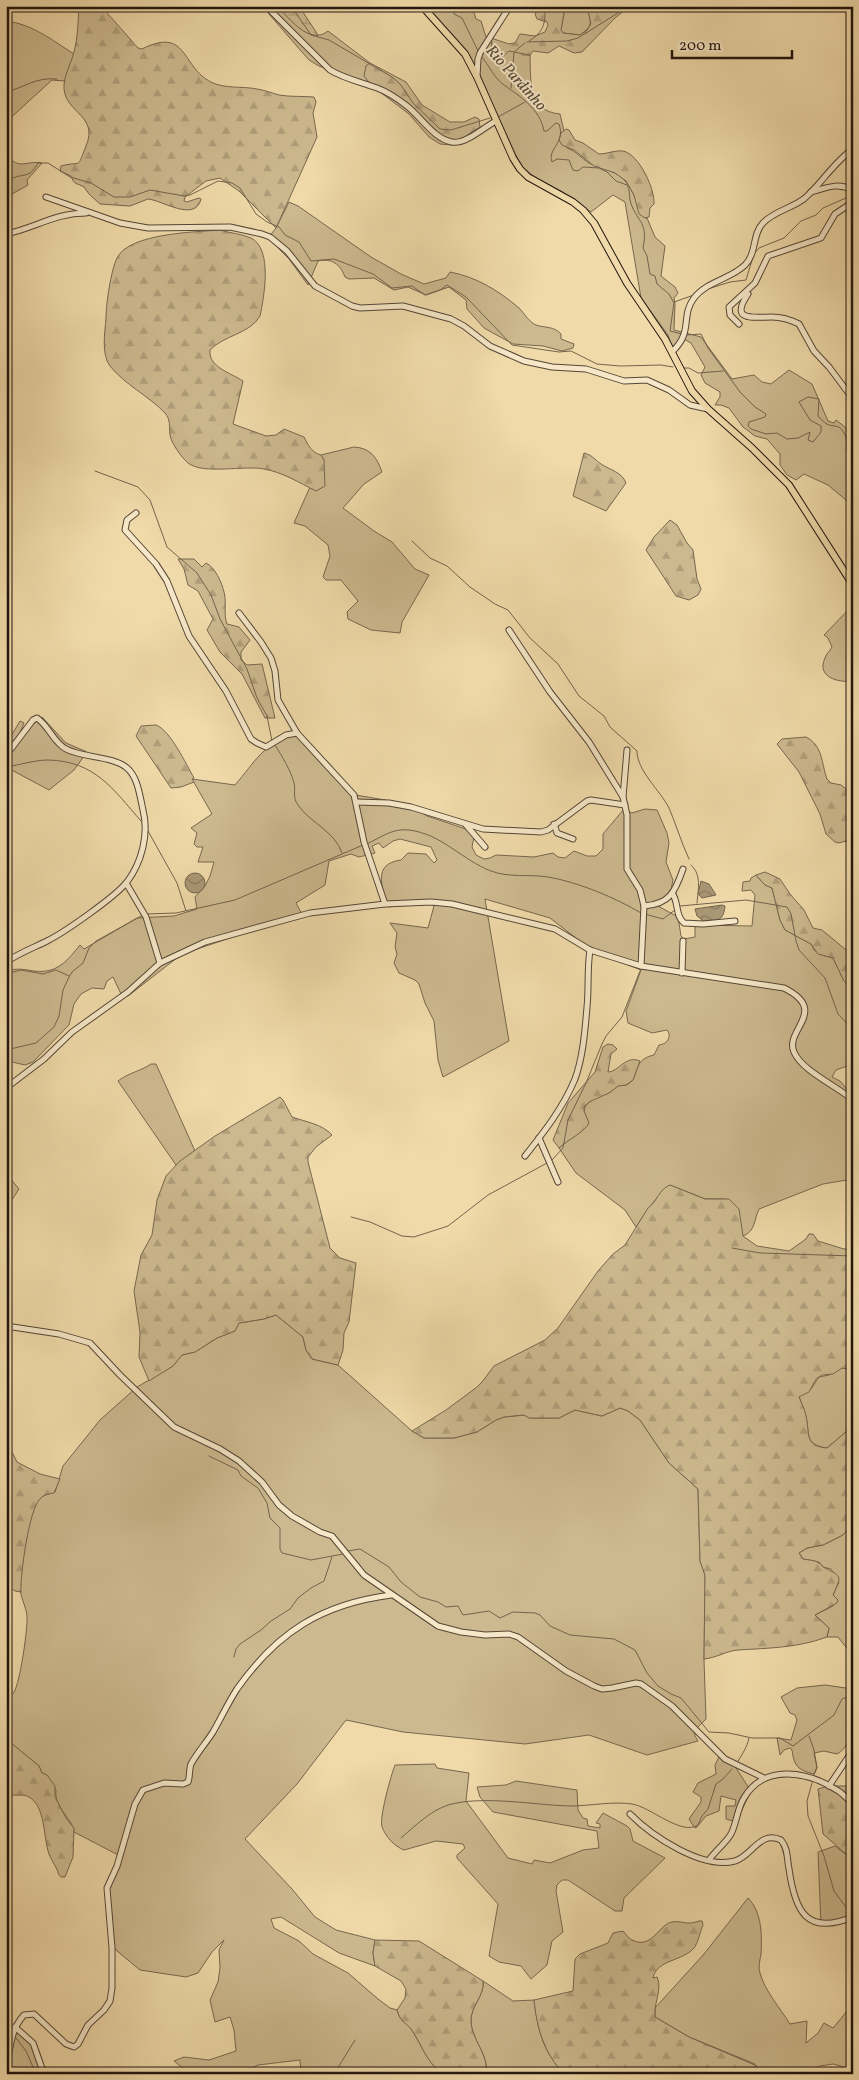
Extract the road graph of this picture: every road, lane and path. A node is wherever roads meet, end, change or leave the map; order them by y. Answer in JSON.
{"nodes":[{"id":1,"x":266,"y":6,"type":"edge"},
{"id":2,"x":422,"y":6,"type":"edge"},
{"id":3,"x":510,"y":6,"type":"edge"},
{"id":4,"x":477,"y":77,"type":"junction"},
{"id":5,"x":496,"y":121,"type":"junction"},
{"id":6,"x":853,"y":149,"type":"edge"},
{"id":7,"x":853,"y":190,"type":"edge"},
{"id":8,"x":810,"y":193,"type":"junction"},
{"id":9,"x":46,"y":197,"type":"dead end"},
{"id":10,"x":853,"y":202,"type":"edge"},
{"id":11,"x":91,"y":213,"type":"junction"},
{"id":12,"x":6,"y":234,"type":"edge"},
{"id":13,"x":755,"y":283,"type":"junction"},
{"id":14,"x":739,"y":324,"type":"dead end"},
{"id":15,"x":672,"y":352,"type":"junction"},
{"id":16,"x":853,"y":399,"type":"edge"},
{"id":17,"x":708,"y":409,"type":"junction"},
{"id":18,"x":136,"y":513,"type":"dead end"},
{"id":19,"x":853,"y":585,"type":"edge"},
{"id":20,"x":239,"y":613,"type":"dead end"},
{"id":21,"x":509,"y":630,"type":"dead end"},
{"id":22,"x":297,"y":733,"type":"junction"},
{"id":23,"x":11,"y":749,"type":"dead end"},
{"id":24,"x":627,"y":750,"type":"dead end"},
{"id":25,"x":623,"y":797,"type":"junction"},
{"id":26,"x":356,"y":802,"type":"junction"},
{"id":27,"x":625,"y":805,"type":"junction"},
{"id":28,"x":466,"y":824,"type":"junction"},
{"id":29,"x":554,"y":824,"type":"junction"},
{"id":30,"x":573,"y":839,"type":"dead end"},
{"id":31,"x":485,"y":847,"type":"dead end"},
{"id":32,"x":683,"y":869,"type":"dead end"},
{"id":33,"x":126,"y":883,"type":"junction"},
{"id":34,"x":672,"y":893,"type":"junction"},
{"id":35,"x":385,"y":904,"type":"junction"},
{"id":36,"x":644,"y":908,"type":"junction"},
{"id":37,"x":735,"y":922,"type":"dead end"},
{"id":38,"x":683,"y":940,"type":"dead end"},
{"id":39,"x":590,"y":950,"type":"junction"},
{"id":40,"x":6,"y":962,"type":"edge"},
{"id":41,"x":160,"y":963,"type":"junction"},
{"id":42,"x":641,"y":966,"type":"junction"},
{"id":43,"x":682,"y":972,"type":"junction"},
{"id":44,"x":6,"y":1088,"type":"edge"},
{"id":45,"x":853,"y":1100,"type":"edge"},
{"id":46,"x":539,"y":1138,"type":"junction"},
{"id":47,"x":525,"y":1156,"type":"dead end"},
{"id":48,"x":558,"y":1182,"type":"dead end"},
{"id":49,"x":6,"y":1326,"type":"edge"},
{"id":50,"x":391,"y":1595,"type":"junction"},
{"id":51,"x":853,"y":1750,"type":"edge"},
{"id":52,"x":764,"y":1778,"type":"junction"},
{"id":53,"x":829,"y":1786,"type":"junction"},
{"id":54,"x":853,"y":1804,"type":"edge"},
{"id":55,"x":630,"y":1814,"type":"dead end"},
{"id":56,"x":709,"y":1860,"type":"junction"},
{"id":57,"x":853,"y":1917,"type":"edge"},
{"id":58,"x":15,"y":2027,"type":"junction"},
{"id":59,"x":6,"y":2073,"type":"edge"},
{"id":60,"x":44,"y":2074,"type":"edge"}],
"edges":[{"from":1,"to":5,"type":"street"},
{"from":2,"to":4,"type":"main road"},
{"from":3,"to":4,"type":"street"},
{"from":4,"to":5,"type":"main road"},
{"from":5,"to":15,"type":"main road"},
{"from":6,"to":8,"type":"street"},
{"from":7,"to":8,"type":"street"},
{"from":8,"to":15,"type":"street"},
{"from":9,"to":11,"type":"street"},
{"from":10,"to":13,"type":"street"},
{"from":11,"to":12,"type":"street"},
{"from":11,"to":17,"type":"street"},
{"from":13,"to":14,"type":"street"},
{"from":13,"to":16,"type":"street"},
{"from":15,"to":17,"type":"main road"},
{"from":17,"to":19,"type":"main road"},
{"from":18,"to":22,"type":"street"},
{"from":20,"to":22,"type":"street"},
{"from":21,"to":25,"type":"street"},
{"from":22,"to":26,"type":"street"},
{"from":23,"to":33,"type":"street"},
{"from":24,"to":25,"type":"street"},
{"from":25,"to":27,"type":"street"},
{"from":26,"to":28,"type":"street"},
{"from":26,"to":35,"type":"street"},
{"from":27,"to":29,"type":"street"},
{"from":27,"to":36,"type":"street"},
{"from":28,"to":29,"type":"street"},
{"from":28,"to":31,"type":"street"},
{"from":29,"to":30,"type":"street"},
{"from":32,"to":34,"type":"street"},
{"from":33,"to":40,"type":"street"},
{"from":33,"to":41,"type":"street"},
{"from":34,"to":36,"type":"street"},
{"from":34,"to":37,"type":"street"},
{"from":35,"to":39,"type":"street"},
{"from":35,"to":41,"type":"street"},
{"from":36,"to":42,"type":"street"},
{"from":38,"to":43,"type":"street"},
{"from":39,"to":42,"type":"street"},
{"from":39,"to":46,"type":"street"},
{"from":41,"to":44,"type":"street"},
{"from":42,"to":43,"type":"street"},
{"from":43,"to":45,"type":"street"},
{"from":46,"to":47,"type":"street"},
{"from":46,"to":48,"type":"street"},
{"from":49,"to":50,"type":"street"},
{"from":50,"to":52,"type":"street"},
{"from":50,"to":58,"type":"street"},
{"from":51,"to":53,"type":"street"},
{"from":52,"to":53,"type":"street"},
{"from":52,"to":56,"type":"street"},
{"from":53,"to":54,"type":"street"},
{"from":55,"to":56,"type":"street"},
{"from":56,"to":57,"type":"street"},
{"from":58,"to":59,"type":"street"},
{"from":58,"to":60,"type":"street"}]}
